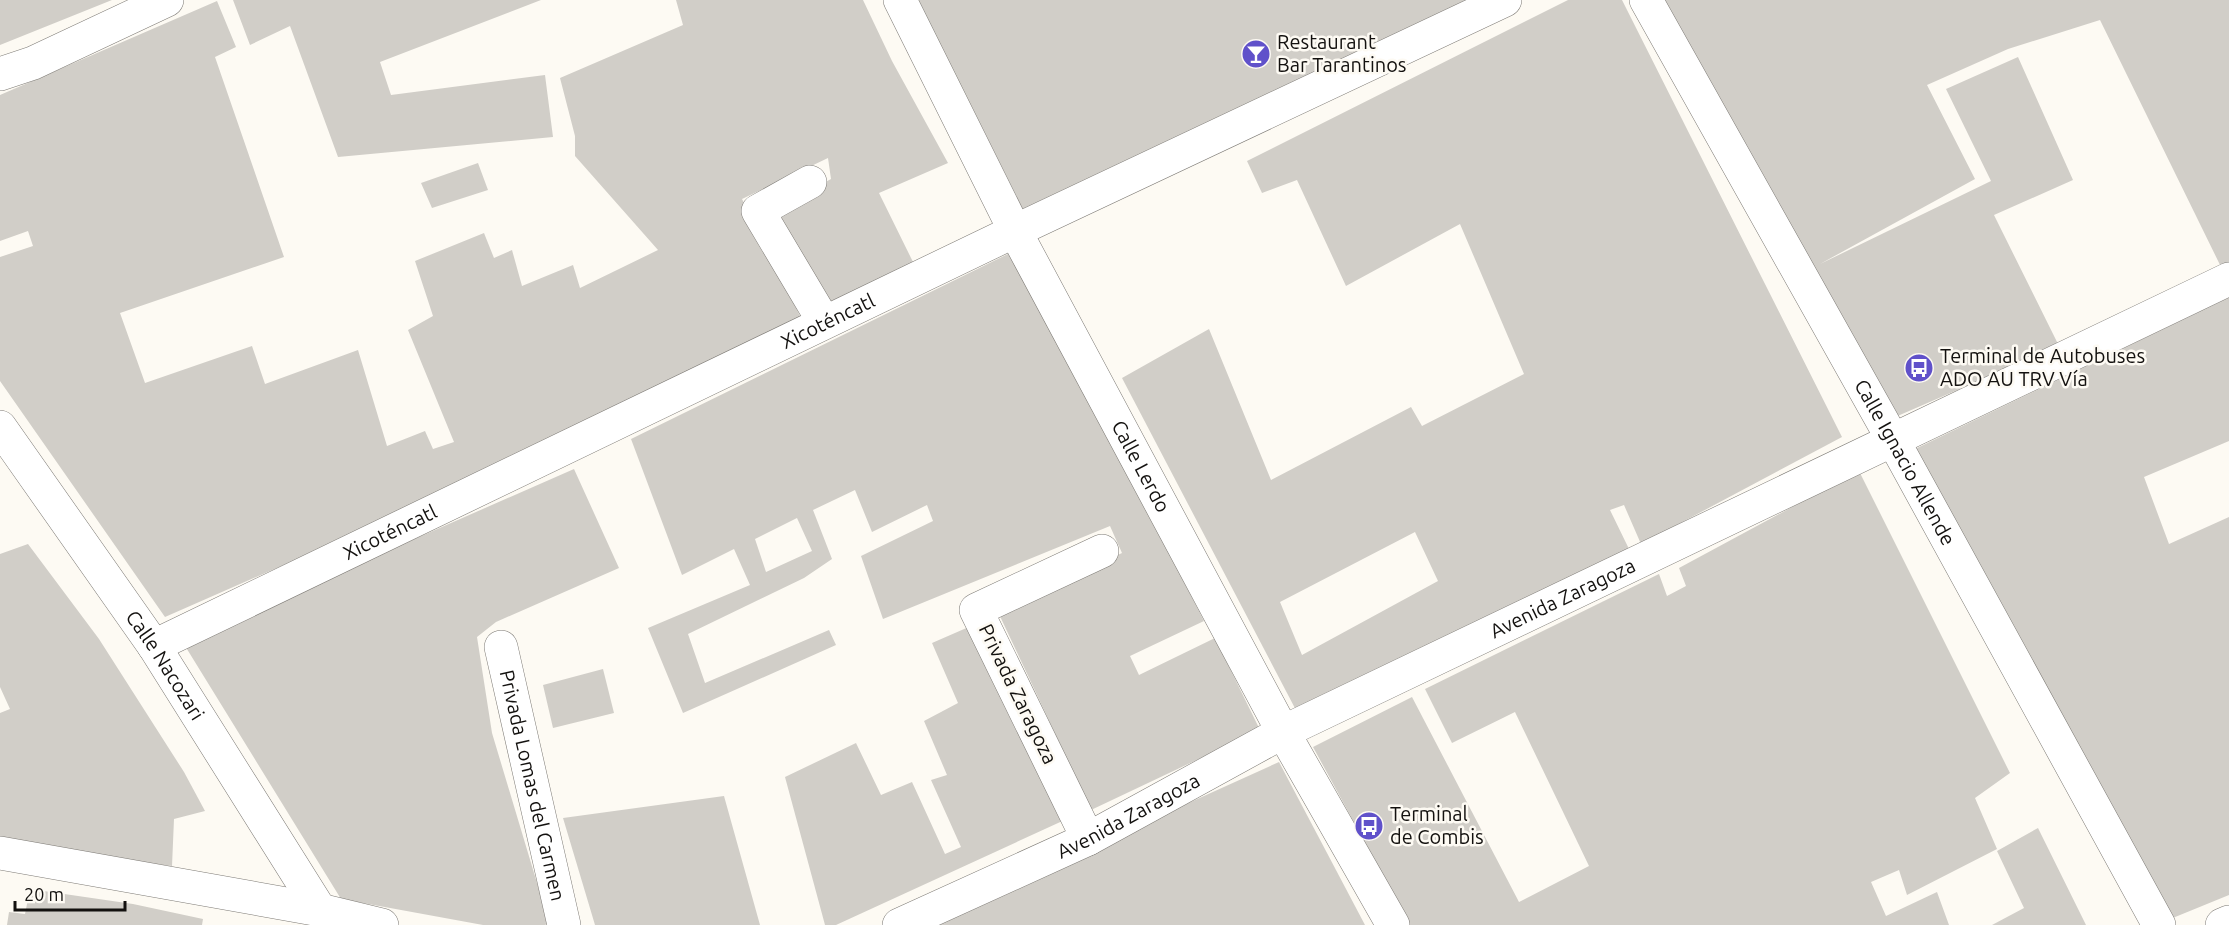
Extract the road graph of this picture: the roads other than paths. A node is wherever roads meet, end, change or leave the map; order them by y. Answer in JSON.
{"nodes":[{"id":1,"x":167,"y":0,"type":"edge"},
{"id":2,"x":900,"y":0,"type":"edge"},
{"id":3,"x":1506,"y":0,"type":"edge"},
{"id":4,"x":1646,"y":0,"type":"edge"},
{"id":5,"x":0,"y":74,"type":"edge"},
{"id":6,"x":810,"y":182,"type":"dead end"},
{"id":7,"x":1015,"y":231,"type":"junction"},
{"id":8,"x":2229,"y":279,"type":"edge"},
{"id":9,"x":824,"y":322,"type":"junction"},
{"id":10,"x":0,"y":427,"type":"edge"},
{"id":11,"x":1893,"y":440,"type":"junction"},
{"id":12,"x":1102,"y":551,"type":"dead end"},
{"id":13,"x":154,"y":646,"type":"junction"},
{"id":14,"x":501,"y":647,"type":"dead end"},
{"id":15,"x":1283,"y":732,"type":"junction"},
{"id":16,"x":1088,"y":838,"type":"junction"},
{"id":17,"x":0,"y":853,"type":"edge"},
{"id":18,"x":320,"y":910,"type":"junction"},
{"id":19,"x":2229,"y":922,"type":"edge"},
{"id":20,"x":382,"y":925,"type":"edge"},
{"id":21,"x":564,"y":925,"type":"edge"},
{"id":22,"x":899,"y":925,"type":"edge"},
{"id":23,"x":1393,"y":925,"type":"edge"},
{"id":24,"x":2159,"y":925,"type":"edge"},
{"id":25,"x":2222,"y":925,"type":"edge"}],
"edges":[{"from":1,"to":5,"type":"street"},
{"from":2,"to":7,"type":"street","name":"Calle Lerdo"},
{"from":3,"to":7,"type":"street","name":"Xicoténcatl"},
{"from":4,"to":11,"type":"street","name":"Calle Ignacio Allende"},
{"from":6,"to":9,"type":"street"},
{"from":7,"to":9,"type":"street","name":"Xicoténcatl"},
{"from":7,"to":15,"type":"street","name":"Calle Lerdo"},
{"from":8,"to":11,"type":"street","name":"Avenida Zaragoza"},
{"from":9,"to":13,"type":"street","name":"Xicoténcatl"},
{"from":10,"to":13,"type":"street","name":"Calle Nacozari"},
{"from":11,"to":15,"type":"street","name":"Avenida Zaragoza"},
{"from":11,"to":24,"type":"street","name":"Calle Ignacio Allende"},
{"from":12,"to":16,"type":"street","name":"Privada Zaragoza"},
{"from":13,"to":18,"type":"street","name":"Calle Nacozari"},
{"from":14,"to":21,"type":"street","name":"Privada Lomas del Carmen"},
{"from":15,"to":16,"type":"street","name":"Avenida Zaragoza"},
{"from":15,"to":23,"type":"street","name":"Calle Lerdo"},
{"from":16,"to":22,"type":"street","name":"Avenida Zaragoza"},
{"from":17,"to":18,"type":"street"},
{"from":18,"to":20,"type":"street"},
{"from":19,"to":25,"type":"street"}]}
